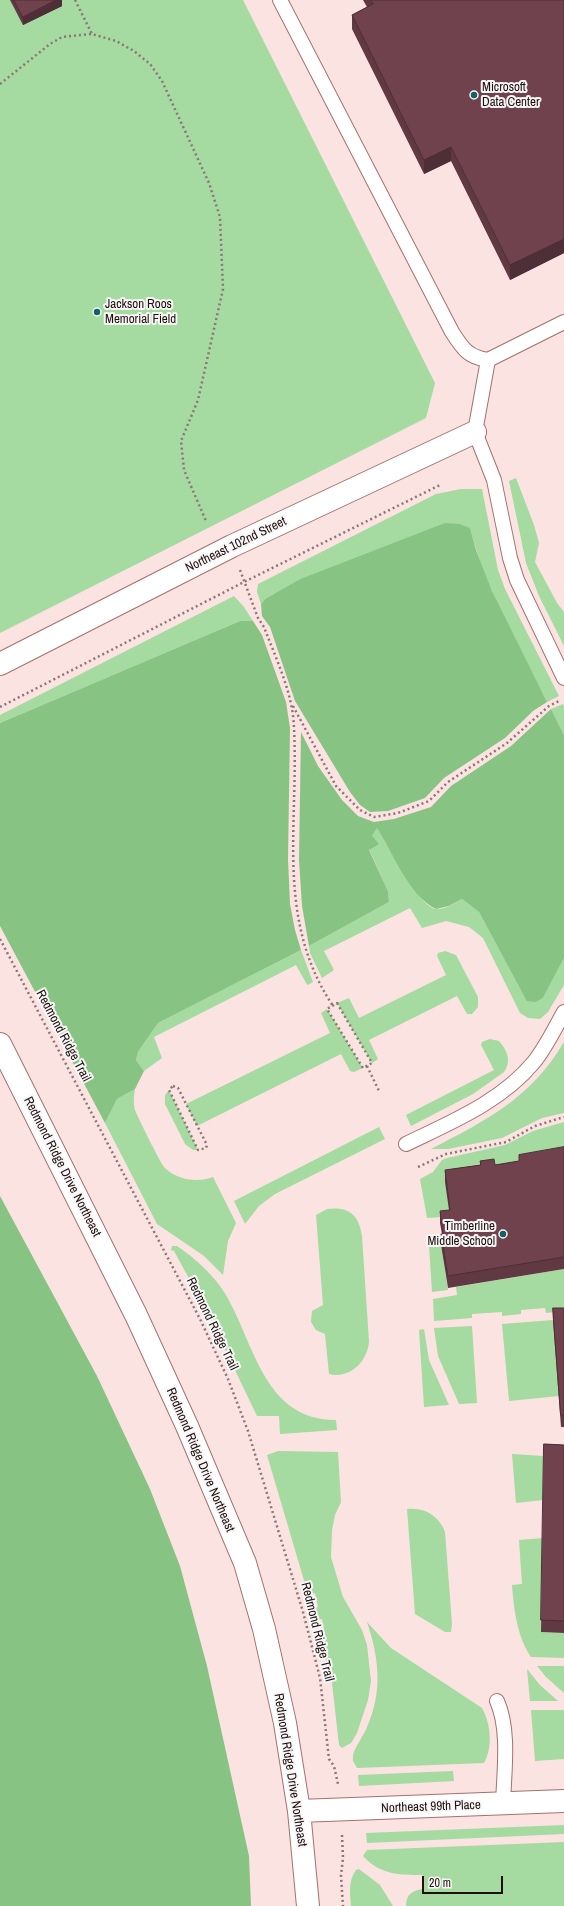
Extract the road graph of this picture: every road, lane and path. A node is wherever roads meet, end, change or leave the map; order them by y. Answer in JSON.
{"nodes":[{"id":1,"x":75,"y":0,"type":"edge"},
{"id":2,"x":280,"y":0,"type":"edge"},
{"id":3,"x":92,"y":34,"type":"junction"},
{"id":4,"x":0,"y":84,"type":"edge"},
{"id":5,"x":564,"y":322,"type":"edge"},
{"id":6,"x":488,"y":360,"type":"junction"},
{"id":7,"x":475,"y":432,"type":"junction"},
{"id":8,"x":440,"y":485,"type":"dead end"},
{"id":9,"x":206,"y":521,"type":"dead end"},
{"id":10,"x":232,"y":546,"type":"junction"},
{"id":11,"x":244,"y":582,"type":"junction"},
{"id":12,"x":0,"y":664,"type":"edge"},
{"id":13,"x":564,"y":678,"type":"edge"},
{"id":14,"x":561,"y":700,"type":"dead end"},
{"id":15,"x":292,"y":704,"type":"junction"},
{"id":16,"x":0,"y":707,"type":"edge"},
{"id":17,"x":0,"y":939,"type":"edge"},
{"id":18,"x":333,"y":1006,"type":"junction"},
{"id":19,"x":564,"y":1012,"type":"edge"},
{"id":20,"x":0,"y":1044,"type":"edge"},
{"id":21,"x":367,"y":1066,"type":"junction"},
{"id":22,"x":380,"y":1093,"type":"dead end"},
{"id":23,"x":186,"y":1104,"type":"joint"},
{"id":24,"x":564,"y":1117,"type":"edge"},
{"id":25,"x":406,"y":1144,"type":"dead end"},
{"id":26,"x":418,"y":1167,"type":"dead end"},
{"id":27,"x":497,"y":1701,"type":"dead end"},
{"id":28,"x":327,"y":1748,"type":"dead end"},
{"id":29,"x":564,"y":1802,"type":"edge"},
{"id":30,"x":503,"y":1804,"type":"junction"},
{"id":31,"x":299,"y":1811,"type":"junction"},
{"id":32,"x":341,"y":1876,"type":"dead end"},
{"id":33,"x":308,"y":1906,"type":"edge"},
{"id":34,"x":343,"y":1906,"type":"edge"}],
"edges":[{"from":1,"to":3,"type":"path"},
{"from":2,"to":6,"type":"lane"},
{"from":3,"to":4,"type":"path"},
{"from":3,"to":9,"type":"path"},
{"from":5,"to":6,"type":"lane"},
{"from":6,"to":7,"type":"lane"},
{"from":7,"to":10,"type":"street","name":"Northeast 102nd Street"},
{"from":7,"to":13,"type":"lane"},
{"from":8,"to":11,"type":"path"},
{"from":10,"to":11,"type":"path"},
{"from":10,"to":12,"type":"street","name":"Northeast 102nd Street"},
{"from":11,"to":15,"type":"path"},
{"from":11,"to":16,"type":"path"},
{"from":14,"to":15,"type":"path"},
{"from":15,"to":18,"type":"path"},
{"from":17,"to":28,"type":"path","name":"Redmond Ridge Trail"},
{"from":18,"to":21,"type":"path"},
{"from":18,"to":21,"type":"path"},
{"from":19,"to":25,"type":"lane"},
{"from":20,"to":31,"type":"street","name":"Redmond Ridge Drive Northeast"},
{"from":21,"to":22,"type":"path"},
{"from":23,"to":23,"type":"path"},
{"from":24,"to":26,"type":"path"},
{"from":27,"to":30,"type":"lane"},
{"from":29,"to":30,"type":"street","name":"Northeast 99th Place"},
{"from":30,"to":31,"type":"street","name":"Northeast 99th Place"},
{"from":31,"to":33,"type":"street","name":"Redmond Ridge Drive Northeast"},
{"from":32,"to":34,"type":"path"}]}
